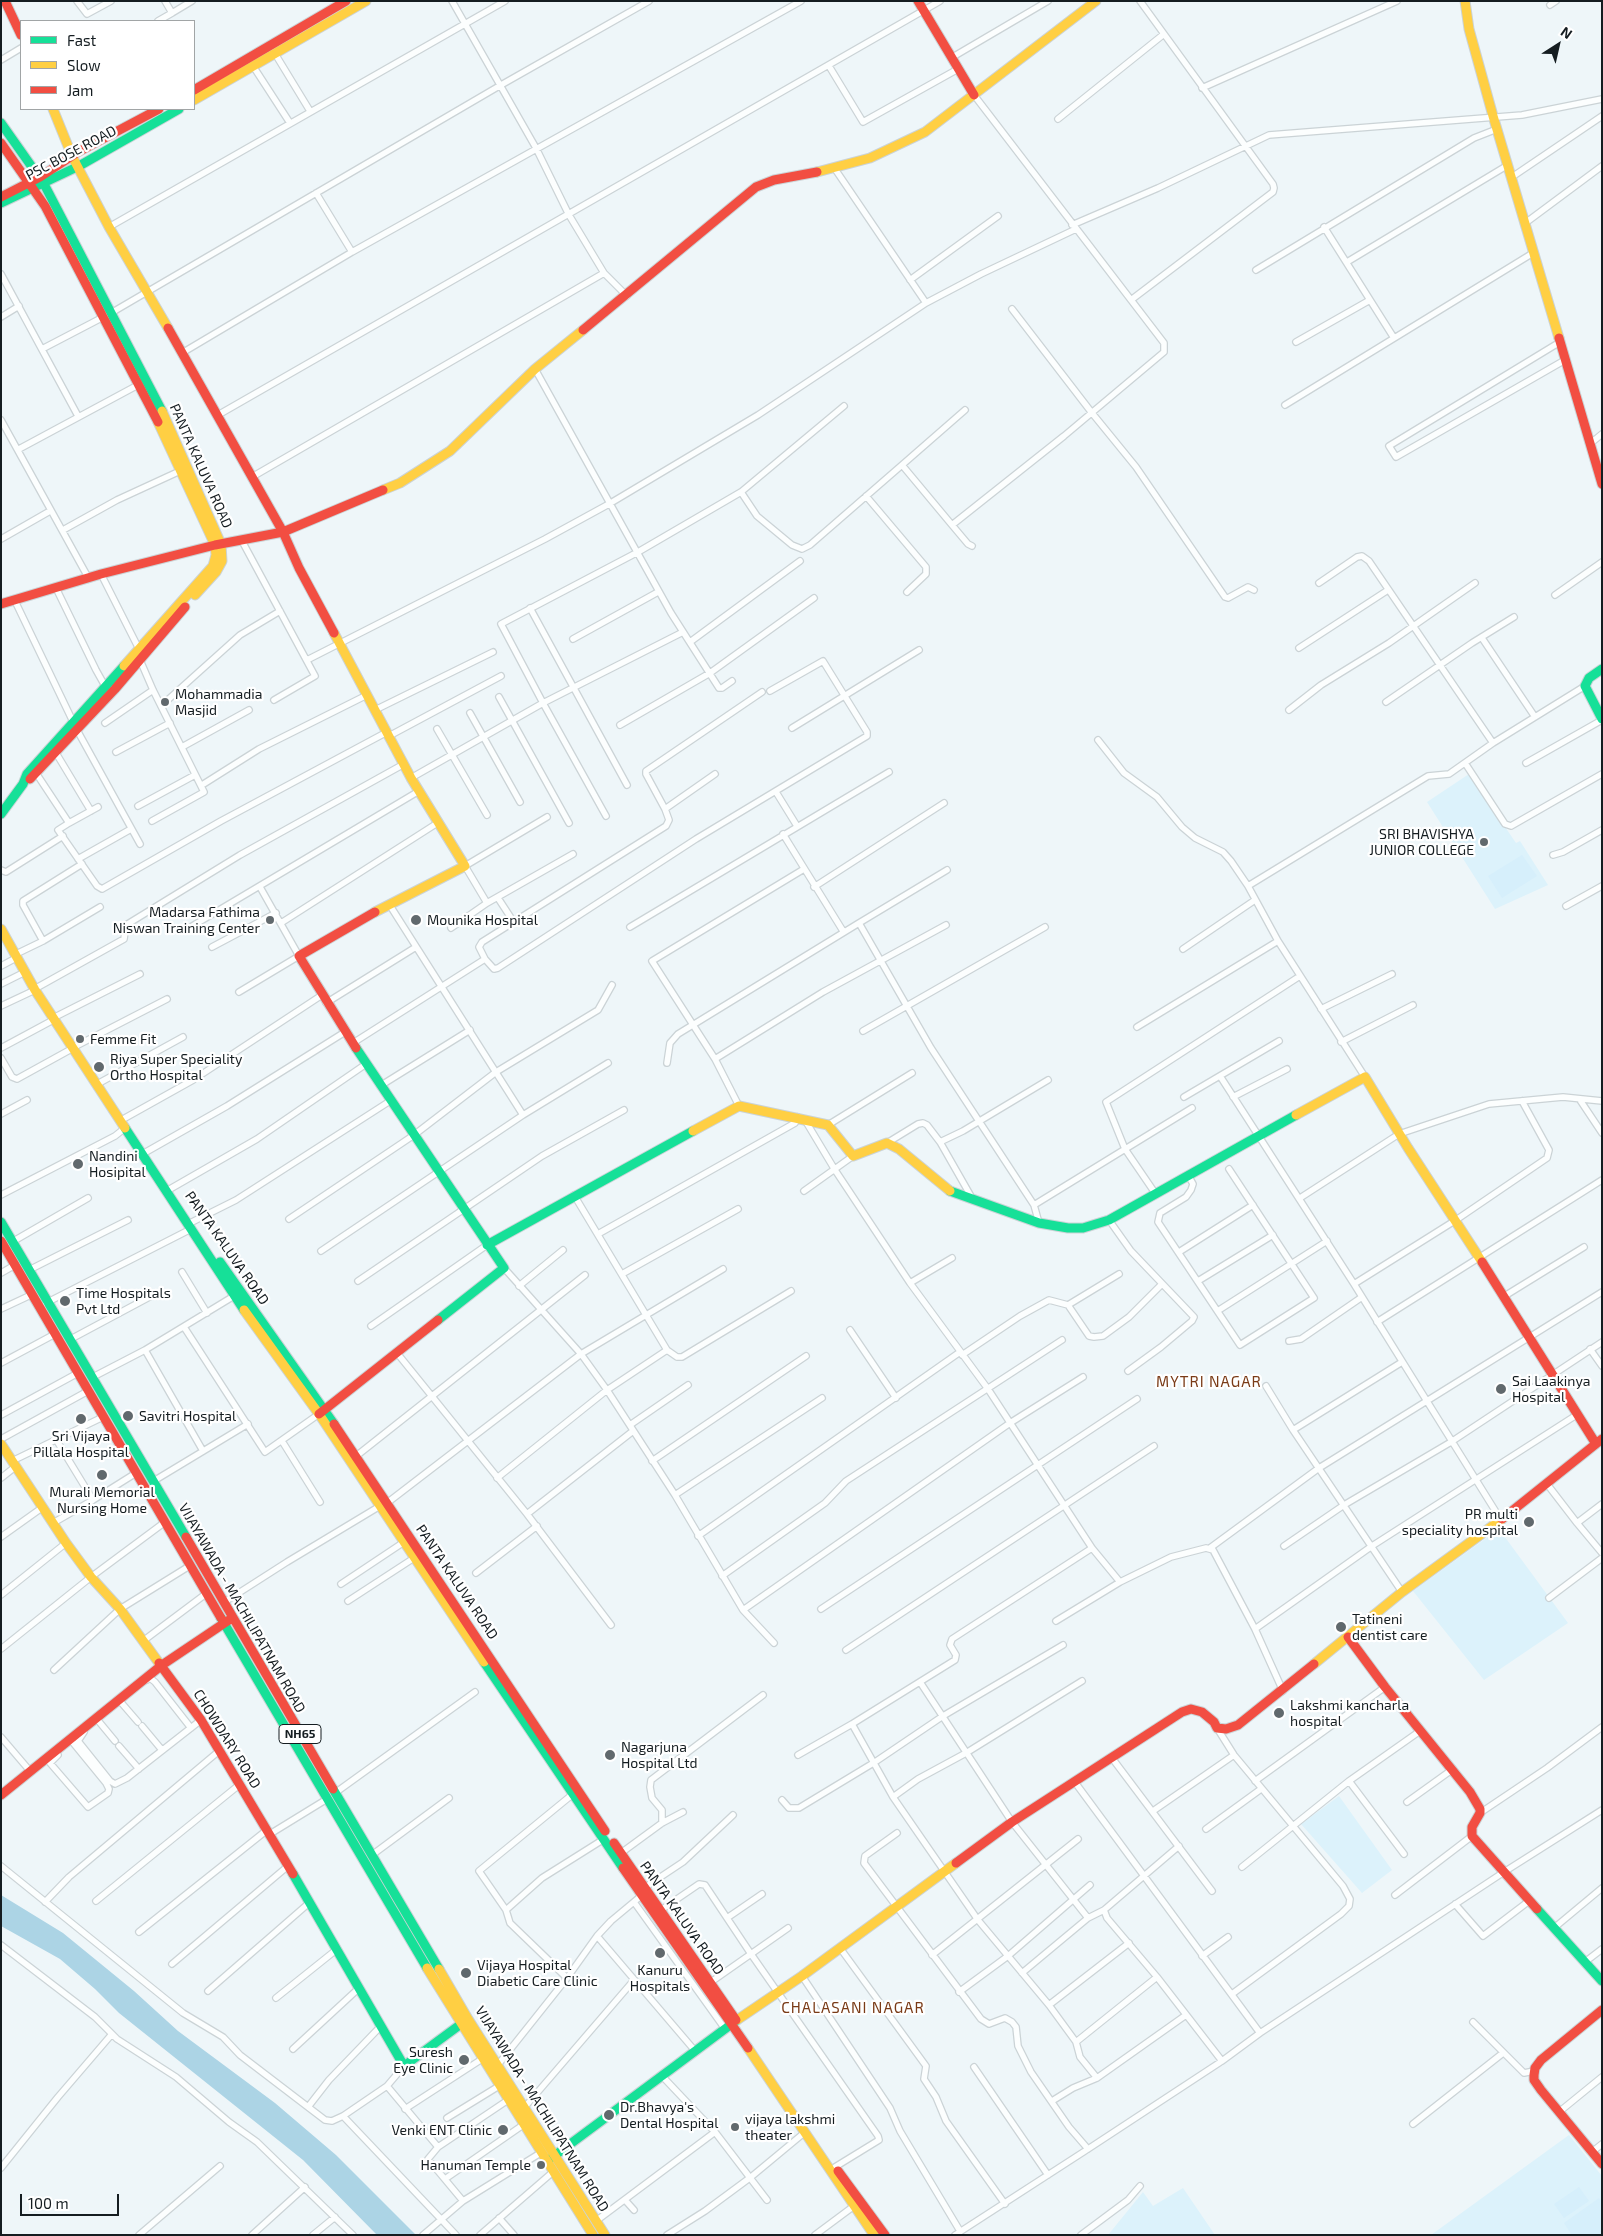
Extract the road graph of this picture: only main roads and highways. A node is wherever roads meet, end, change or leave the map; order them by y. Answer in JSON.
{"nodes":[{"id":1,"x":346,"y":1,"type":"edge"},
{"id":2,"x":366,"y":1,"type":"edge"},
{"id":3,"x":918,"y":1,"type":"edge"},
{"id":4,"x":1096,"y":1,"type":"edge"},
{"id":5,"x":1465,"y":1,"type":"edge"},
{"id":6,"x":6,"y":4,"type":"edge"},
{"id":7,"x":20,"y":22,"type":"edge"},
{"id":8,"x":20,"y":34,"type":"edge"},
{"id":9,"x":195,"y":89,"type":"edge"},
{"id":10,"x":974,"y":95,"type":"junction"},
{"id":11,"x":195,"y":99,"type":"edge"},
{"id":12,"x":53,"y":110,"type":"edge"},
{"id":13,"x":59,"y":110,"type":"edge"},
{"id":14,"x":157,"y":110,"type":"edge"},
{"id":15,"x":177,"y":110,"type":"edge"},
{"id":16,"x":1,"y":123,"type":"edge"},
{"id":17,"x":1,"y":143,"type":"edge"},
{"id":18,"x":75,"y":154,"type":"junction"},
{"id":19,"x":79,"y":166,"type":"junction"},
{"id":20,"x":42,"y":180,"type":"junction"},
{"id":21,"x":32,"y":185,"type":"junction"},
{"id":22,"x":1,"y":198,"type":"edge"},
{"id":23,"x":1,"y":204,"type":"edge"},
{"id":24,"x":107,"y":315,"type":"junction"},
{"id":25,"x":1602,"y":484,"type":"edge"},
{"id":26,"x":283,"y":532,"type":"junction"},
{"id":27,"x":218,"y":545,"type":"junction"},
{"id":28,"x":1,"y":604,"type":"edge"},
{"id":29,"x":1602,"y":668,"type":"edge"},
{"id":30,"x":1602,"y":720,"type":"edge"},
{"id":31,"x":75,"y":726,"type":"junction"},
{"id":32,"x":23,"y":784,"type":"junction"},
{"id":33,"x":1,"y":814,"type":"edge"},
{"id":34,"x":1,"y":929,"type":"edge"},
{"id":35,"x":16,"y":955,"type":"junction"},
{"id":36,"x":37,"y":989,"type":"junction"},
{"id":37,"x":76,"y":1047,"type":"junction"},
{"id":38,"x":145,"y":1155,"type":"junction"},
{"id":39,"x":1,"y":1222,"type":"edge"},
{"id":40,"x":191,"y":1226,"type":"junction"},
{"id":41,"x":1,"y":1241,"type":"edge"},
{"id":42,"x":487,"y":1245,"type":"junction"},
{"id":43,"x":37,"y":1292,"type":"junction"},
{"id":44,"x":322,"y":1412,"type":"junction"},
{"id":45,"x":1599,"y":1442,"type":"edge"},
{"id":46,"x":1,"y":1444,"type":"edge"},
{"id":47,"x":383,"y":1505,"type":"junction"},
{"id":48,"x":228,"y":1620,"type":"junction"},
{"id":49,"x":1348,"y":1637,"type":"junction"},
{"id":50,"x":162,"y":1665,"type":"junction"},
{"id":51,"x":575,"y":1792,"type":"junction"},
{"id":52,"x":1,"y":1795,"type":"edge"},
{"id":53,"x":640,"y":1895,"type":"junction"},
{"id":54,"x":1602,"y":1981,"type":"edge"},
{"id":55,"x":1602,"y":2010,"type":"edge"},
{"id":56,"x":461,"y":2024,"type":"junction"},
{"id":57,"x":731,"y":2025,"type":"junction"},
{"id":58,"x":556,"y":2156,"type":"junction"},
{"id":59,"x":546,"y":2162,"type":"junction"},
{"id":60,"x":1602,"y":2164,"type":"edge"},
{"id":61,"x":593,"y":2235,"type":"edge"},
{"id":62,"x":605,"y":2235,"type":"edge"},
{"id":63,"x":874,"y":2235,"type":"edge"},
{"id":64,"x":885,"y":2235,"type":"edge"}],
"edges":[{"from":1,"to":9,"type":"main road"},
{"from":2,"to":11,"type":"main road"},
{"from":3,"to":10,"type":"main road"},
{"from":4,"to":10,"type":"main road"},
{"from":5,"to":25,"type":"main road"},
{"from":6,"to":7,"type":"main road"},
{"from":6,"to":8,"type":"main road"},
{"from":10,"to":26,"type":"main road"},
{"from":12,"to":18,"type":"main road"},
{"from":13,"to":18,"type":"main road"},
{"from":14,"to":18,"type":"main road","name":"PSC BOSE ROAD"},
{"from":15,"to":19,"type":"main road","name":"PSC BOSE ROAD"},
{"from":16,"to":20,"type":"main road","name":"PANTA KALUVA ROAD"},
{"from":17,"to":21,"type":"main road","name":"PANTA KALUVA ROAD"},
{"from":18,"to":19,"type":"main road"},
{"from":18,"to":20,"type":"main road","name":"PSC BOSE ROAD"},
{"from":19,"to":20,"type":"main road","name":"PSC BOSE ROAD"},
{"from":19,"to":26,"type":"main road"},
{"from":20,"to":21,"type":"main road","name":"PSC BOSE ROAD"},
{"from":20,"to":24,"type":"main road","name":"PANTA KALUVA ROAD"},
{"from":21,"to":22,"type":"main road","name":"PSC BOSE ROAD"},
{"from":21,"to":23,"type":"main road","name":"PSC BOSE ROAD"},
{"from":21,"to":24,"type":"main road","name":"PANTA KALUVA ROAD"},
{"from":24,"to":27,"type":"main road","name":"PANTA KALUVA ROAD"},
{"from":24,"to":27,"type":"main road","name":"PANTA KALUVA ROAD"},
{"from":26,"to":27,"type":"main road"},
{"from":26,"to":42,"type":"main road"},
{"from":27,"to":28,"type":"main road"},
{"from":27,"to":31,"type":"main road","name":"PANTA KALUVA ROAD"},
{"from":27,"to":31,"type":"main road","name":"PANTA KALUVA ROAD"},
{"from":29,"to":30,"type":"main road"},
{"from":31,"to":32,"type":"main road","name":"PANTA KALUVA ROAD"},
{"from":31,"to":32,"type":"main road","name":"PANTA KALUVA ROAD"},
{"from":32,"to":33,"type":"main road","name":"PANTA KALUVA ROAD"},
{"from":34,"to":35,"type":"main road","name":"PANTA KALUVA ROAD"},
{"from":35,"to":36,"type":"main road","name":"PANTA KALUVA ROAD"},
{"from":35,"to":36,"type":"main road","name":"PANTA KALUVA ROAD"},
{"from":36,"to":37,"type":"main road","name":"PANTA KALUVA ROAD"},
{"from":37,"to":38,"type":"main road","name":"PANTA KALUVA ROAD"},
{"from":37,"to":38,"type":"main road","name":"PANTA KALUVA ROAD"},
{"from":38,"to":40,"type":"main road","name":"PANTA KALUVA ROAD"},
{"from":38,"to":40,"type":"main road","name":"PANTA KALUVA ROAD"},
{"from":39,"to":43,"type":"main road","name":"VIJAYAWADA - MACHILIPATNAM ROAD","number":"NH65"},
{"from":40,"to":44,"type":"main road","name":"PANTA KALUVA ROAD"},
{"from":40,"to":44,"type":"main road","name":"PANTA KALUVA ROAD"},
{"from":41,"to":43,"type":"main road","name":"VIJAYAWADA - MACHILIPATNAM ROAD","number":"NH65"},
{"from":42,"to":44,"type":"main road"},
{"from":42,"to":45,"type":"main road"},
{"from":43,"to":48,"type":"main road","name":"VIJAYAWADA - MACHILIPATNAM ROAD","number":"NH65"},
{"from":43,"to":48,"type":"main road","name":"VIJAYAWADA - MACHILIPATNAM ROAD","number":"NH65"},
{"from":44,"to":47,"type":"main road","name":"PANTA KALUVA ROAD"},
{"from":44,"to":47,"type":"main road","name":"PANTA KALUVA ROAD"},
{"from":45,"to":49,"type":"main road"},
{"from":46,"to":50,"type":"main road","name":"CHOWDARY ROAD"},
{"from":47,"to":51,"type":"main road","name":"PANTA KALUVA ROAD"},
{"from":47,"to":51,"type":"main road","name":"PANTA KALUVA ROAD"},
{"from":48,"to":50,"type":"main road"},
{"from":48,"to":56,"type":"main road","name":"VIJAYAWADA - MACHILIPATNAM ROAD","number":"NH65"},
{"from":48,"to":58,"type":"main road","name":"VIJAYAWADA - MACHILIPATNAM ROAD","number":"NH65"},
{"from":49,"to":54,"type":"main road"},
{"from":49,"to":57,"type":"main road"},
{"from":50,"to":52,"type":"main road"},
{"from":50,"to":56,"type":"main road","name":"CHOWDARY ROAD"},
{"from":51,"to":53,"type":"main road","name":"PANTA KALUVA ROAD"},
{"from":51,"to":53,"type":"main road","name":"PANTA KALUVA ROAD"},
{"from":53,"to":57,"type":"main road","name":"PANTA KALUVA ROAD"},
{"from":53,"to":57,"type":"main road","name":"PANTA KALUVA ROAD"},
{"from":55,"to":60,"type":"main road"},
{"from":56,"to":59,"type":"main road","name":"VIJAYAWADA - MACHILIPATNAM ROAD","number":"NH65"},
{"from":57,"to":58,"type":"main road"},
{"from":57,"to":63,"type":"main road","name":"PANTA KALUVA ROAD"},
{"from":57,"to":64,"type":"main road","name":"PANTA KALUVA ROAD"},
{"from":58,"to":59,"type":"main road"},
{"from":58,"to":62,"type":"main road","name":"VIJAYAWADA - MACHILIPATNAM ROAD","number":"NH65"},
{"from":59,"to":61,"type":"main road","name":"VIJAYAWADA - MACHILIPATNAM ROAD","number":"NH65"}]}
